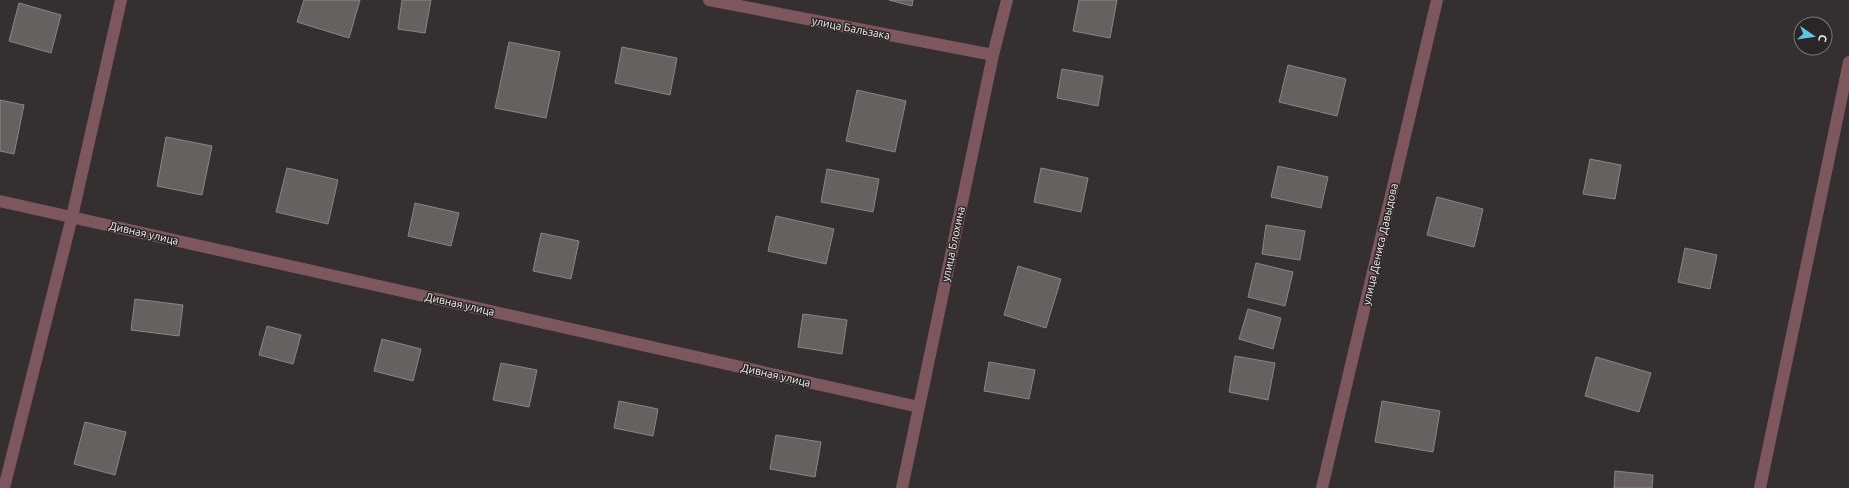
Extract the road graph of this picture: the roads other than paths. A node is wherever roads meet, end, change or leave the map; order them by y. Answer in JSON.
{"nodes":[{"id":1,"x":121,"y":0,"type":"edge"},
{"id":2,"x":709,"y":0,"type":"edge"},
{"id":3,"x":1007,"y":0,"type":"edge"},
{"id":4,"x":1437,"y":0,"type":"edge"},
{"id":5,"x":993,"y":55,"type":"junction"},
{"id":6,"x":1849,"y":62,"type":"edge"},
{"id":7,"x":0,"y":201,"type":"edge"},
{"id":8,"x":72,"y":217,"type":"junction"},
{"id":9,"x":919,"y":407,"type":"junction"},
{"id":10,"x":4,"y":488,"type":"edge"},
{"id":11,"x":902,"y":488,"type":"edge"},
{"id":12,"x":1322,"y":488,"type":"edge"},
{"id":13,"x":1760,"y":488,"type":"edge"}],
"edges":[{"from":1,"to":8,"type":"street"},
{"from":2,"to":5,"type":"street","name":"улица Бальзака"},
{"from":3,"to":5,"type":"street","name":"улица Блохина"},
{"from":4,"to":12,"type":"street","name":"улица Дениса Давыдова"},
{"from":5,"to":9,"type":"street","name":"улица Блохина"},
{"from":6,"to":13,"type":"street"},
{"from":7,"to":8,"type":"street","name":"Дивная улица"},
{"from":8,"to":9,"type":"street","name":"Дивная улица"},
{"from":8,"to":10,"type":"street"},
{"from":9,"to":11,"type":"street","name":"улица Блохина"}]}
